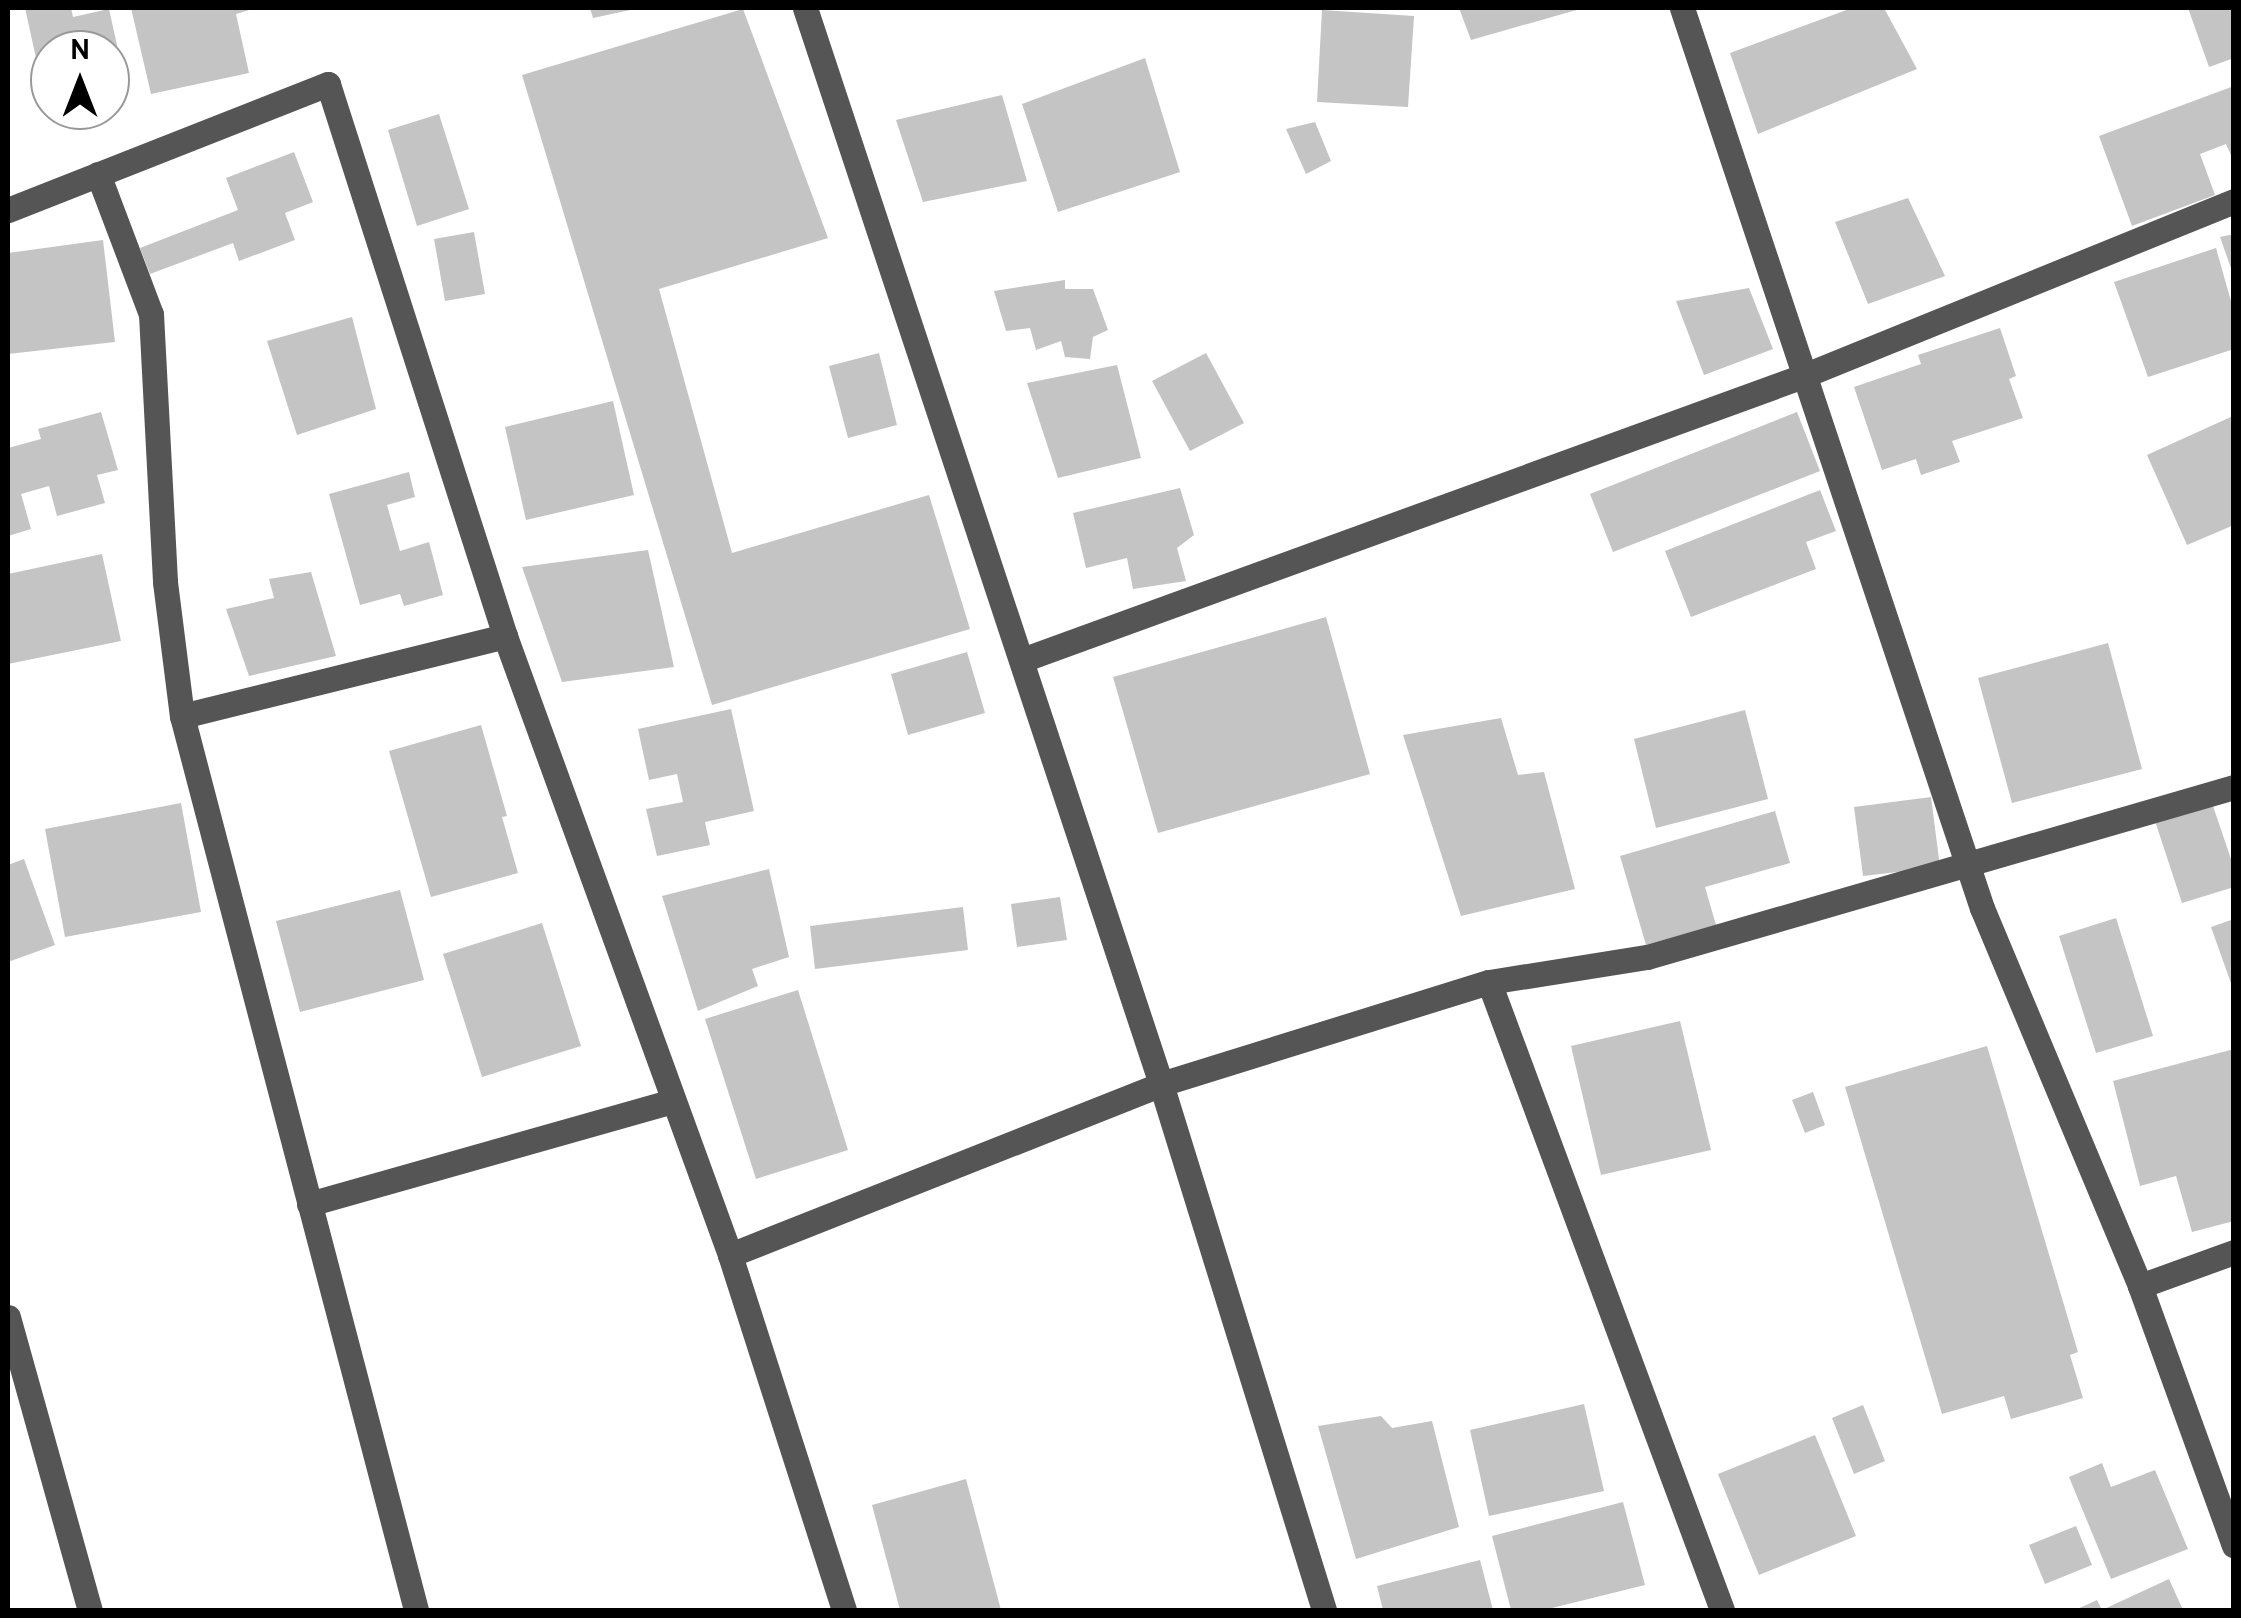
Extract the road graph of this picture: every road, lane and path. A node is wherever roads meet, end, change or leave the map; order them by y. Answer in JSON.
{"nodes":[{"id":1,"x":804,"y":8,"type":"edge"},
{"id":2,"x":1682,"y":8,"type":"edge"},
{"id":3,"x":98,"y":174,"type":"junction"},
{"id":4,"x":2234,"y":201,"type":"edge"},
{"id":5,"x":8,"y":210,"type":"edge"},
{"id":6,"x":1803,"y":376,"type":"junction"},
{"id":7,"x":504,"y":636,"type":"junction"},
{"id":8,"x":1022,"y":660,"type":"junction"},
{"id":9,"x":182,"y":716,"type":"junction"},
{"id":10,"x":2234,"y":787,"type":"edge"},
{"id":11,"x":1968,"y":868,"type":"junction"},
{"id":12,"x":1490,"y":982,"type":"junction"},
{"id":13,"x":1161,"y":1084,"type":"junction"},
{"id":14,"x":673,"y":1101,"type":"junction"},
{"id":15,"x":310,"y":1204,"type":"junction"},
{"id":16,"x":2234,"y":1252,"type":"edge"},
{"id":17,"x":730,"y":1255,"type":"junction"},
{"id":18,"x":2140,"y":1286,"type":"junction"},
{"id":19,"x":8,"y":1317,"type":"edge"},
{"id":20,"x":2234,"y":1546,"type":"edge"},
{"id":21,"x":90,"y":1610,"type":"edge"},
{"id":22,"x":416,"y":1610,"type":"edge"},
{"id":23,"x":844,"y":1610,"type":"edge"},
{"id":24,"x":1324,"y":1610,"type":"edge"},
{"id":25,"x":1722,"y":1610,"type":"edge"}],
"edges":[{"from":1,"to":8,"type":"street"},
{"from":2,"to":6,"type":"street"},
{"from":3,"to":5,"type":"street"},
{"from":3,"to":7,"type":"street"},
{"from":3,"to":9,"type":"street"},
{"from":4,"to":6,"type":"street"},
{"from":6,"to":8,"type":"street"},
{"from":6,"to":11,"type":"street"},
{"from":7,"to":9,"type":"street"},
{"from":7,"to":14,"type":"street"},
{"from":8,"to":13,"type":"street"},
{"from":9,"to":15,"type":"street"},
{"from":10,"to":11,"type":"street"},
{"from":11,"to":12,"type":"street"},
{"from":11,"to":18,"type":"street"},
{"from":12,"to":13,"type":"street"},
{"from":12,"to":25,"type":"street"},
{"from":13,"to":17,"type":"street"},
{"from":13,"to":24,"type":"street"},
{"from":14,"to":15,"type":"street"},
{"from":14,"to":17,"type":"street"},
{"from":15,"to":22,"type":"street"},
{"from":16,"to":18,"type":"street"},
{"from":17,"to":23,"type":"street"},
{"from":18,"to":20,"type":"street"},
{"from":19,"to":21,"type":"street"}]}
